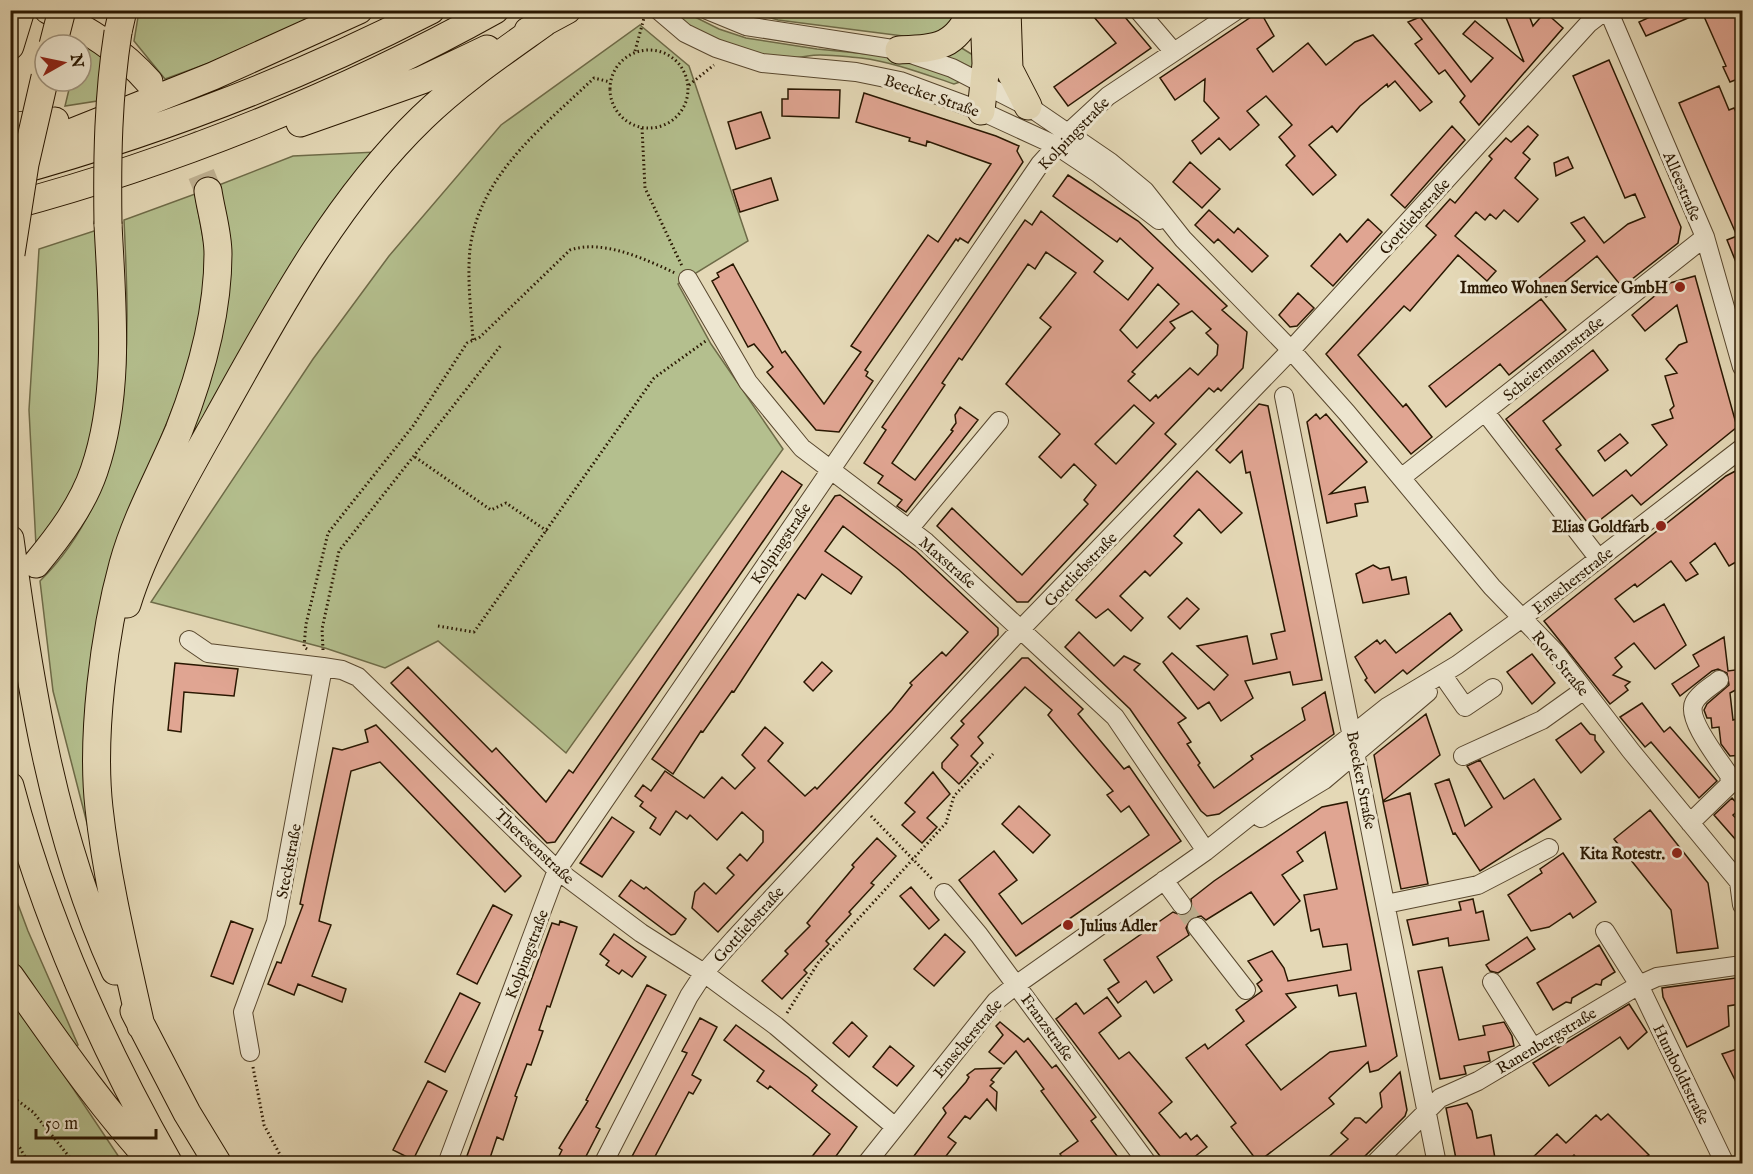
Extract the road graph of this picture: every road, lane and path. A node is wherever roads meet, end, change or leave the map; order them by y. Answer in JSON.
{"nodes":[{"id":1,"x":21,"y":10,"type":"edge"},
{"id":2,"x":48,"y":10,"type":"edge"},
{"id":3,"x":62,"y":10,"type":"edge"},
{"id":4,"x":359,"y":10,"type":"edge"},
{"id":5,"x":431,"y":10,"type":"edge"},
{"id":6,"x":495,"y":10,"type":"edge"},
{"id":7,"x":707,"y":10,"type":"edge"},
{"id":8,"x":972,"y":10,"type":"edge"},
{"id":9,"x":984,"y":10,"type":"edge"},
{"id":10,"x":1007,"y":10,"type":"edge"},
{"id":11,"x":1138,"y":10,"type":"edge"},
{"id":12,"x":1236,"y":10,"type":"edge"},
{"id":13,"x":1607,"y":10,"type":"edge"},
{"id":14,"x":652,"y":12,"type":"edge"},
{"id":15,"x":555,"y":17,"type":"edge"},
{"id":16,"x":120,"y":21,"type":"edge"},
{"id":17,"x":56,"y":33,"type":"edge"},
{"id":18,"x":10,"y":46,"type":"edge"},
{"id":19,"x":899,"y":50,"type":"junction"},
{"id":20,"x":635,"y":51,"type":"junction"},
{"id":21,"x":1173,"y":51,"type":"junction"},
{"id":22,"x":729,"y":52,"type":"junction"},
{"id":23,"x":148,"y":82,"type":"tunnel mouth"},
{"id":24,"x":610,"y":82,"type":"junction"},
{"id":25,"x":689,"y":86,"type":"junction"},
{"id":26,"x":993,"y":89,"type":"junction"},
{"id":27,"x":41,"y":93,"type":"edge"},
{"id":28,"x":1028,"y":106,"type":"joint"},
{"id":29,"x":127,"y":109,"type":"junction"},
{"id":30,"x":10,"y":127,"type":"edge"},
{"id":31,"x":642,"y":128,"type":"junction"},
{"id":32,"x":1069,"y":132,"type":"junction"},
{"id":33,"x":1056,"y":146,"type":"junction"},
{"id":34,"x":10,"y":157,"type":"edge"},
{"id":35,"x":147,"y":163,"type":"junction"},
{"id":36,"x":10,"y":173,"type":"edge"},
{"id":37,"x":208,"y":191,"type":"tunnel mouth"},
{"id":38,"x":10,"y":206,"type":"edge"},
{"id":39,"x":1705,"y":237,"type":"junction"},
{"id":40,"x":1183,"y":239,"type":"junction"},
{"id":41,"x":11,"y":254,"type":"edge"},
{"id":42,"x":10,"y":264,"type":"edge"},
{"id":43,"x":688,"y":279,"type":"junction"},
{"id":44,"x":1736,"y":318,"type":"edge"},
{"id":45,"x":718,"y":333,"type":"junction"},
{"id":46,"x":473,"y":340,"type":"junction"},
{"id":47,"x":502,"y":344,"type":"dead end"},
{"id":48,"x":1291,"y":350,"type":"junction"},
{"id":49,"x":1743,"y":367,"type":"edge"},
{"id":50,"x":1284,"y":396,"type":"dead end"},
{"id":51,"x":1485,"y":412,"type":"junction"},
{"id":52,"x":999,"y":421,"type":"dead end"},
{"id":53,"x":1743,"y":448,"type":"edge"},
{"id":54,"x":415,"y":457,"type":"junction"},
{"id":55,"x":831,"y":468,"type":"junction"},
{"id":56,"x":1401,"y":478,"type":"junction"},
{"id":57,"x":909,"y":528,"type":"junction"},
{"id":58,"x":547,"y":531,"type":"junction"},
{"id":59,"x":10,"y":539,"type":"edge"},
{"id":60,"x":1599,"y":559,"type":"junction"},
{"id":61,"x":36,"y":564,"type":"dead end"},
{"id":62,"x":1522,"y":618,"type":"junction"},
{"id":63,"x":438,"y":626,"type":"dead end"},
{"id":64,"x":1022,"y":628,"type":"junction"},
{"id":65,"x":189,"y":640,"type":"dead end"},
{"id":66,"x":323,"y":667,"type":"junction"},
{"id":67,"x":1450,"y":671,"type":"junction"},
{"id":68,"x":1719,"y":680,"type":"dead end"},
{"id":69,"x":102,"y":686,"type":"junction"},
{"id":70,"x":1493,"y":688,"type":"dead end"},
{"id":71,"x":1584,"y":690,"type":"junction"},
{"id":72,"x":1353,"y":734,"type":"junction"},
{"id":73,"x":1357,"y":753,"type":"junction"},
{"id":74,"x":993,"y":754,"type":"dead end"},
{"id":75,"x":1462,"y":756,"type":"dead end"},
{"id":76,"x":10,"y":786,"type":"edge"},
{"id":77,"x":858,"y":804,"type":"junction"},
{"id":78,"x":1690,"y":823,"type":"junction"},
{"id":79,"x":1549,"y":848,"type":"dead end"},
{"id":80,"x":1206,"y":851,"type":"junction"},
{"id":81,"x":913,"y":858,"type":"junction"},
{"id":82,"x":557,"y":870,"type":"junction"},
{"id":83,"x":1164,"y":880,"type":"junction"},
{"id":84,"x":944,"y":893,"type":"joint"},
{"id":85,"x":1386,"y":904,"type":"junction"},
{"id":86,"x":1743,"y":905,"type":"edge"},
{"id":87,"x":1182,"y":906,"type":"tunnel mouth"},
{"id":88,"x":1197,"y":927,"type":"tunnel mouth"},
{"id":89,"x":1605,"y":930,"type":"dead end"},
{"id":90,"x":1743,"y":965,"type":"edge"},
{"id":91,"x":704,"y":973,"type":"junction"},
{"id":92,"x":10,"y":976,"type":"edge"},
{"id":93,"x":1492,"y":982,"type":"dead end"},
{"id":94,"x":1016,"y":985,"type":"junction"},
{"id":95,"x":1639,"y":985,"type":"junction"},
{"id":96,"x":1246,"y":990,"type":"dead end"},
{"id":97,"x":141,"y":1026,"type":"junction"},
{"id":98,"x":776,"y":1026,"type":"junction"},
{"id":99,"x":1533,"y":1048,"type":"junction"},
{"id":100,"x":250,"y":1052,"type":"joint"},
{"id":101,"x":10,"y":1095,"type":"edge"},
{"id":102,"x":1426,"y":1110,"type":"junction"},
{"id":103,"x":894,"y":1126,"type":"junction"},
{"id":104,"x":10,"y":1138,"type":"edge"},
{"id":105,"x":29,"y":1164,"type":"edge"},
{"id":106,"x":75,"y":1164,"type":"edge"},
{"id":107,"x":154,"y":1164,"type":"edge"},
{"id":108,"x":169,"y":1164,"type":"edge"},
{"id":109,"x":218,"y":1164,"type":"edge"},
{"id":110,"x":285,"y":1164,"type":"edge"},
{"id":111,"x":447,"y":1164,"type":"edge"},
{"id":112,"x":603,"y":1164,"type":"edge"},
{"id":113,"x":866,"y":1164,"type":"edge"},
{"id":114,"x":1148,"y":1164,"type":"edge"},
{"id":115,"x":1374,"y":1164,"type":"edge"},
{"id":116,"x":1437,"y":1164,"type":"edge"},
{"id":117,"x":1725,"y":1164,"type":"edge"}],
"edges":[{"from":1,"to":18,"type":"highway"},
{"from":2,"to":23,"type":"highway"},
{"from":3,"to":17,"type":"highway","bridge":true},
{"from":4,"to":29,"type":"highway"},
{"from":5,"to":36,"type":"highway"},
{"from":6,"to":35,"type":"highway"},
{"from":7,"to":19,"type":"street","name":"Beecker Straße"},
{"from":8,"to":19,"type":"highway"},
{"from":9,"to":26,"type":"highway"},
{"from":10,"to":26,"type":"highway"},
{"from":11,"to":21,"type":"street"},
{"from":12,"to":21,"type":"street","name":"Kolpingstraße"},
{"from":13,"to":39,"type":"street","name":"Alleestraße"},
{"from":13,"to":48,"type":"street","name":"Gottliebstraße"},
{"from":14,"to":20,"type":"path"},
{"from":14,"to":22,"type":"street","name":"Beecker Straße"},
{"from":15,"to":35,"type":"highway"},
{"from":15,"to":69,"type":"highway"},
{"from":16,"to":61,"type":"highway","bridge":true},
{"from":19,"to":26,"type":"street","name":"Beecker Straße"},
{"from":20,"to":24,"type":"path"},
{"from":20,"to":25,"type":"path"},
{"from":21,"to":32,"type":"street","name":"Kolpingstraße"},
{"from":22,"to":25,"type":"path"},
{"from":22,"to":26,"type":"street","name":"Beecker Straße"},
{"from":24,"to":31,"type":"path"},
{"from":24,"to":46,"type":"path"},
{"from":25,"to":31,"type":"path"},
{"from":26,"to":28,"type":"highway"},
{"from":26,"to":33,"type":"street","name":"Beecker Straße"},
{"from":27,"to":41,"type":"highway","bridge":true},
{"from":28,"to":32,"type":"street","name":"Beecker Straße"},
{"from":29,"to":30,"type":"highway"},
{"from":29,"to":34,"type":"highway"},
{"from":31,"to":43,"type":"path"},
{"from":32,"to":33,"type":"street","name":"Kolpingstraße"},
{"from":32,"to":40,"type":"street","name":"Beecker Straße"},
{"from":33,"to":40,"type":"street","name":"Beecker Straße"},
{"from":33,"to":55,"type":"street","name":"Kolpingstraße"},
{"from":35,"to":38,"type":"highway"},
{"from":37,"to":69,"type":"highway"},
{"from":39,"to":44,"type":"street","name":"Alleestraße"},
{"from":39,"to":51,"type":"street","name":"Scheiermannstraße"},
{"from":40,"to":48,"type":"street","name":"Beecker Straße"},
{"from":41,"to":42,"type":"highway"},
{"from":43,"to":45,"type":"street","name":"Maxstraße"},
{"from":43,"to":46,"type":"path"},
{"from":44,"to":49,"type":"street","name":"Alleestraße"},
{"from":45,"to":55,"type":"street","name":"Maxstraße"},
{"from":45,"to":58,"type":"path"},
{"from":46,"to":66,"type":"path"},
{"from":47,"to":54,"type":"path"},
{"from":48,"to":56,"type":"street","name":"Rote Straße"},
{"from":48,"to":64,"type":"street","name":"Gottliebstraße"},
{"from":50,"to":72,"type":"street","name":"Beecker Straße"},
{"from":51,"to":56,"type":"street","name":"Scheiermannstraße"},
{"from":51,"to":60,"type":"street"},
{"from":52,"to":57,"type":"street"},
{"from":53,"to":60,"type":"street","name":"Emscherstraße"},
{"from":54,"to":58,"type":"path"},
{"from":54,"to":66,"type":"path"},
{"from":55,"to":57,"type":"street","name":"Maxstraße"},
{"from":55,"to":82,"type":"street","name":"Kolpingstraße"},
{"from":56,"to":62,"type":"street","name":"Rote Straße"},
{"from":57,"to":64,"type":"street","name":"Maxstraße"},
{"from":58,"to":63,"type":"path"},
{"from":59,"to":97,"type":"highway"},
{"from":60,"to":62,"type":"street","name":"Emscherstraße"},
{"from":62,"to":67,"type":"street","name":"Emscherstraße"},
{"from":62,"to":71,"type":"street","name":"Rote Straße"},
{"from":64,"to":77,"type":"street","name":"Gottliebstraße"},
{"from":64,"to":80,"type":"street","name":"Maxstraße"},
{"from":65,"to":66,"type":"street","name":"Theresenstraße"},
{"from":66,"to":82,"type":"street","name":"Theresenstraße"},
{"from":66,"to":100,"type":"street","name":"Steckstraße"},
{"from":67,"to":70,"type":"street"},
{"from":67,"to":72,"type":"street","name":"Emscherstraße"},
{"from":67,"to":73,"type":"street","name":"Emscherstraße"},
{"from":68,"to":78,"type":"street"},
{"from":69,"to":97,"type":"highway"},
{"from":71,"to":75,"type":"street"},
{"from":71,"to":78,"type":"street","name":"Rote Straße"},
{"from":72,"to":73,"type":"street","name":"Beecker Straße"},
{"from":72,"to":80,"type":"street","name":"Emscherstraße"},
{"from":73,"to":80,"type":"street","name":"Emscherstraße"},
{"from":73,"to":85,"type":"street","name":"Beecker Straße"},
{"from":74,"to":81,"type":"path"},
{"from":76,"to":108,"type":"highway"},
{"from":77,"to":81,"type":"path"},
{"from":77,"to":91,"type":"street","name":"Gottliebstraße"},
{"from":78,"to":86,"type":"street","name":"Rote Straße"},
{"from":79,"to":85,"type":"street"},
{"from":80,"to":83,"type":"street","name":"Emscherstraße"},
{"from":81,"to":84,"type":"path"},
{"from":81,"to":98,"type":"path"},
{"from":82,"to":91,"type":"street","name":"Theresenstraße"},
{"from":82,"to":111,"type":"street","name":"Kolpingstraße"},
{"from":83,"to":87,"type":"street"},
{"from":83,"to":94,"type":"street","name":"Emscherstraße"},
{"from":84,"to":94,"type":"street","name":"Franzstraße"},
{"from":85,"to":102,"type":"street","name":"Beecker Straße"},
{"from":88,"to":96,"type":"street"},
{"from":89,"to":95,"type":"street","name":"Humboldtstraße"},
{"from":90,"to":95,"type":"street","name":"Ranenbergstraße"},
{"from":91,"to":98,"type":"street","name":"Theresenstraße"},
{"from":91,"to":112,"type":"street","name":"Gottliebstraße"},
{"from":92,"to":107,"type":"highway"},
{"from":93,"to":99,"type":"street"},
{"from":94,"to":103,"type":"street","name":"Emscherstraße"},
{"from":94,"to":114,"type":"street","name":"Franzstraße"},
{"from":95,"to":99,"type":"street","name":"Ranenbergstraße"},
{"from":95,"to":117,"type":"street","name":"Humboldtstraße"},
{"from":97,"to":109,"type":"highway"},
{"from":98,"to":103,"type":"street","name":"Theresenstraße"},
{"from":99,"to":102,"type":"street","name":"Ranenbergstraße"},
{"from":100,"to":110,"type":"path"},
{"from":101,"to":106,"type":"path"},
{"from":102,"to":115,"type":"street","name":"Ranenbergstraße"},
{"from":102,"to":116,"type":"street","name":"Beecker Straße"},
{"from":103,"to":113,"type":"street","name":"Emscherstraße"},
{"from":104,"to":105,"type":"path"}]}
